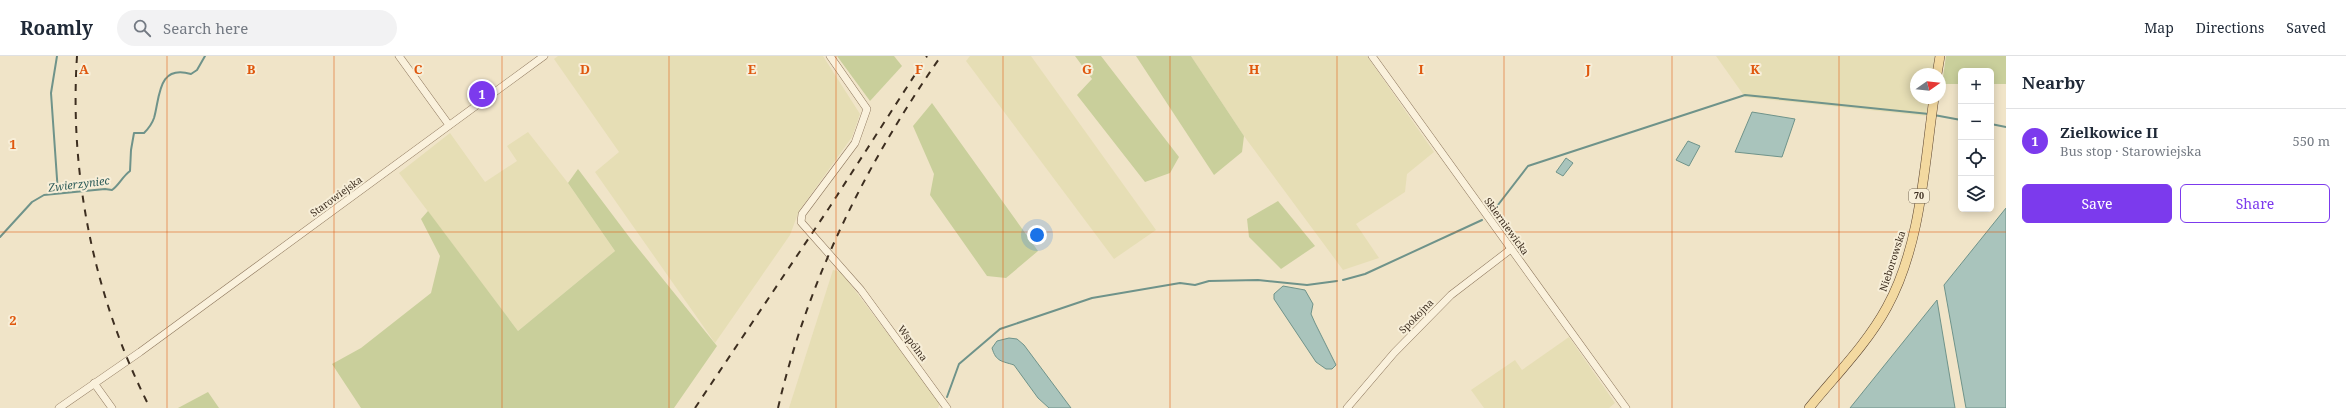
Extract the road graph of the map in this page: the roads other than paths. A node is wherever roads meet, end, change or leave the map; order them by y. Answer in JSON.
{"nodes":[{"id":1,"x":399,"y":56,"type":"edge"},
{"id":2,"x":544,"y":56,"type":"edge"},
{"id":3,"x":830,"y":56,"type":"edge"},
{"id":4,"x":1372,"y":56,"type":"edge"},
{"id":5,"x":1940,"y":56,"type":"edge"},
{"id":6,"x":1939,"y":68,"type":"edge"},
{"id":7,"x":1933,"y":104,"type":"edge"},
{"id":8,"x":449,"y":125,"type":"junction"},
{"id":9,"x":1511,"y":249,"type":"junction"},
{"id":10,"x":94,"y":383,"type":"junction"},
{"id":11,"x":59,"y":408,"type":"edge"},
{"id":12,"x":112,"y":408,"type":"edge"},
{"id":13,"x":948,"y":408,"type":"edge"},
{"id":14,"x":1347,"y":408,"type":"edge"},
{"id":15,"x":1626,"y":408,"type":"edge"},
{"id":16,"x":1809,"y":408,"type":"edge"}],
"edges":[{"from":1,"to":8,"type":"street"},
{"from":2,"to":8,"type":"street","name":"Starowiejska"},
{"from":3,"to":13,"type":"street","name":"Wspólna"},
{"from":4,"to":9,"type":"street","name":"Skierniewicka"},
{"from":5,"to":6,"type":"main road"},
{"from":7,"to":16,"type":"main road","name":"Nieborowska","number":"70"},
{"from":8,"to":10,"type":"street","name":"Starowiejska"},
{"from":9,"to":14,"type":"street","name":"Spokojna"},
{"from":9,"to":15,"type":"street","name":"Skierniewicka"},
{"from":10,"to":11,"type":"street","name":"Starowiejska"},
{"from":10,"to":12,"type":"street"}]}
